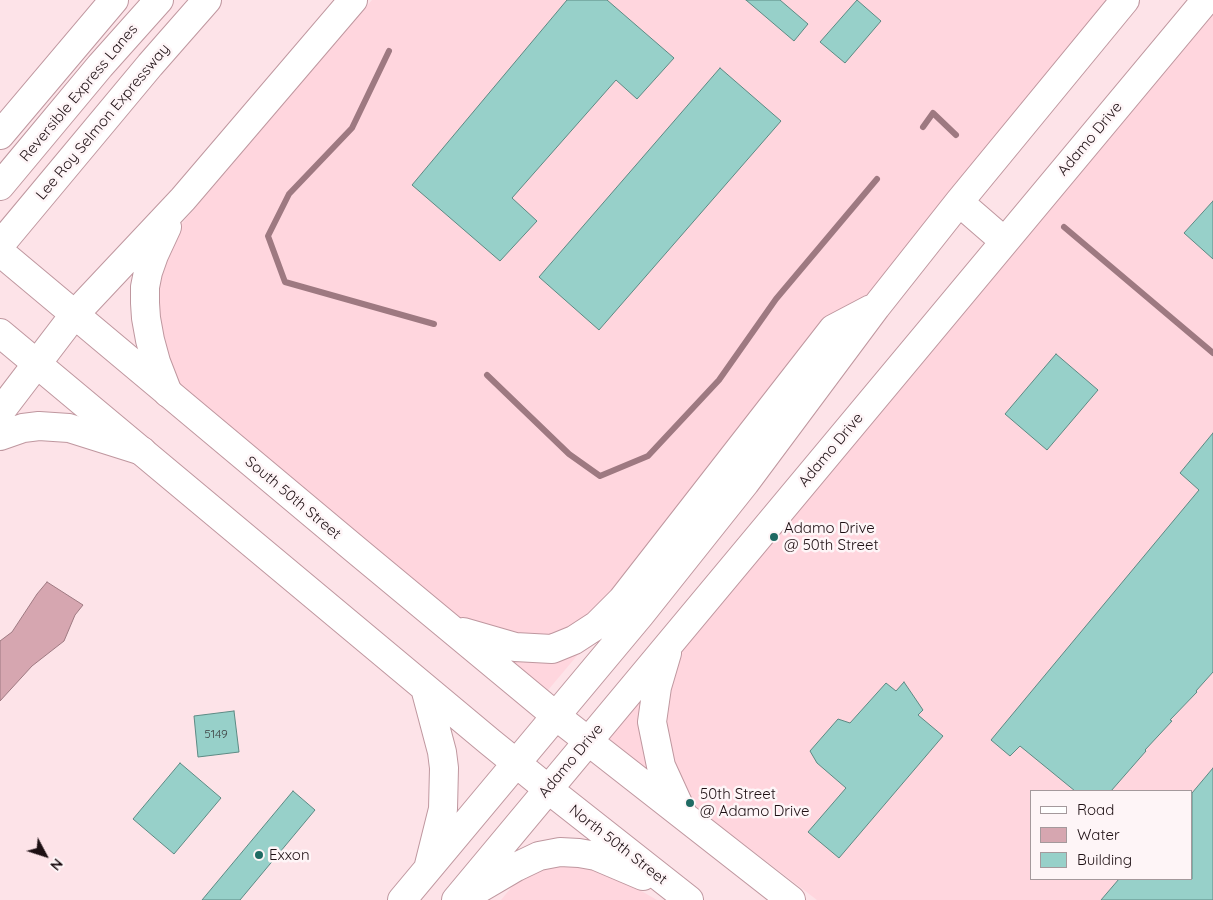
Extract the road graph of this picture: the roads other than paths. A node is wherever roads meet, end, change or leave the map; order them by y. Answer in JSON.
{"nodes":[{"id":1,"x":114,"y":0,"type":"edge"},
{"id":2,"x":159,"y":0,"type":"edge"},
{"id":3,"x":208,"y":0,"type":"edge"},
{"id":4,"x":353,"y":0,"type":"edge"},
{"id":5,"x":1125,"y":0,"type":"edge"},
{"id":6,"x":1206,"y":0,"type":"edge"},
{"id":7,"x":0,"y":135,"type":"edge"},
{"id":8,"x":0,"y":186,"type":"edge"},
{"id":9,"x":184,"y":199,"type":"junction"},
{"id":10,"x":959,"y":202,"type":"junction"},
{"id":11,"x":1004,"y":241,"type":"junction"},
{"id":12,"x":0,"y":245,"type":"edge"},
{"id":13,"x":0,"y":252,"type":"edge"},
{"id":14,"x":879,"y":304,"type":"junction"},
{"id":15,"x":74,"y":315,"type":"junction"},
{"id":16,"x":0,"y":332,"type":"edge"},
{"id":17,"x":37,"y":364,"type":"junction"},
{"id":18,"x":168,"y":392,"type":"junction"},
{"id":19,"x":0,"y":412,"type":"edge"},
{"id":20,"x":0,"y":436,"type":"edge"},
{"id":21,"x":142,"y":451,"type":"junction"},
{"id":22,"x":452,"y":628,"type":"junction"},
{"id":23,"x":670,"y":642,"type":"junction"},
{"id":24,"x":426,"y":688,"type":"junction"},
{"id":25,"x":556,"y":716,"type":"junction"},
{"id":26,"x":588,"y":741,"type":"junction"},
{"id":27,"x":516,"y":764,"type":"junction"},
{"id":28,"x":548,"y":789,"type":"junction"},
{"id":29,"x":684,"y":816,"type":"junction"},
{"id":30,"x":427,"y":871,"type":"junction"},
{"id":31,"x":680,"y":893,"type":"edge"},
{"id":32,"x":402,"y":900,"type":"edge"},
{"id":33,"x":456,"y":900,"type":"edge"},
{"id":34,"x":461,"y":900,"type":"edge"},
{"id":35,"x":791,"y":900,"type":"edge"}],
"edges":[{"from":1,"to":7,"type":"main road"},
{"from":2,"to":8,"type":"main road","name":"Reversible Express Lanes"},
{"from":3,"to":12,"type":"main road","name":"Lee Roy Selmon Expressway"},
{"from":4,"to":9,"type":"main road"},
{"from":5,"to":10,"type":"main road"},
{"from":6,"to":11,"type":"main road","name":"Adamo Drive"},
{"from":9,"to":15,"type":"main road"},
{"from":9,"to":18,"type":"main road"},
{"from":10,"to":11,"type":"main road"},
{"from":10,"to":14,"type":"main road"},
{"from":11,"to":23,"type":"main road","name":"Adamo Drive"},
{"from":13,"to":15,"type":"main road","name":"South 50th Street"},
{"from":14,"to":22,"type":"main road"},
{"from":14,"to":25,"type":"main road"},
{"from":15,"to":17,"type":"main road"},
{"from":15,"to":18,"type":"main road","name":"South 50th Street"},
{"from":16,"to":17,"type":"main road"},
{"from":17,"to":19,"type":"main road"},
{"from":17,"to":21,"type":"main road"},
{"from":18,"to":22,"type":"main road","name":"South 50th Street"},
{"from":20,"to":21,"type":"main road"},
{"from":21,"to":24,"type":"main road"},
{"from":22,"to":25,"type":"main road","name":"South 50th Street"},
{"from":23,"to":26,"type":"main road","name":"Adamo Drive"},
{"from":23,"to":29,"type":"main road"},
{"from":24,"to":27,"type":"main road"},
{"from":24,"to":30,"type":"main road"},
{"from":25,"to":26,"type":"main road","name":"South 50th Street"},
{"from":25,"to":27,"type":"main road"},
{"from":26,"to":28,"type":"main road","name":"Adamo Drive"},
{"from":26,"to":29,"type":"main road"},
{"from":27,"to":28,"type":"main road"},
{"from":27,"to":30,"type":"main road"},
{"from":28,"to":31,"type":"main road","name":"North 50th Street"},
{"from":28,"to":33,"type":"main road","name":"Adamo Drive"},
{"from":29,"to":35,"type":"main road"},
{"from":30,"to":32,"type":"main road"},
{"from":31,"to":34,"type":"main road"}]}
